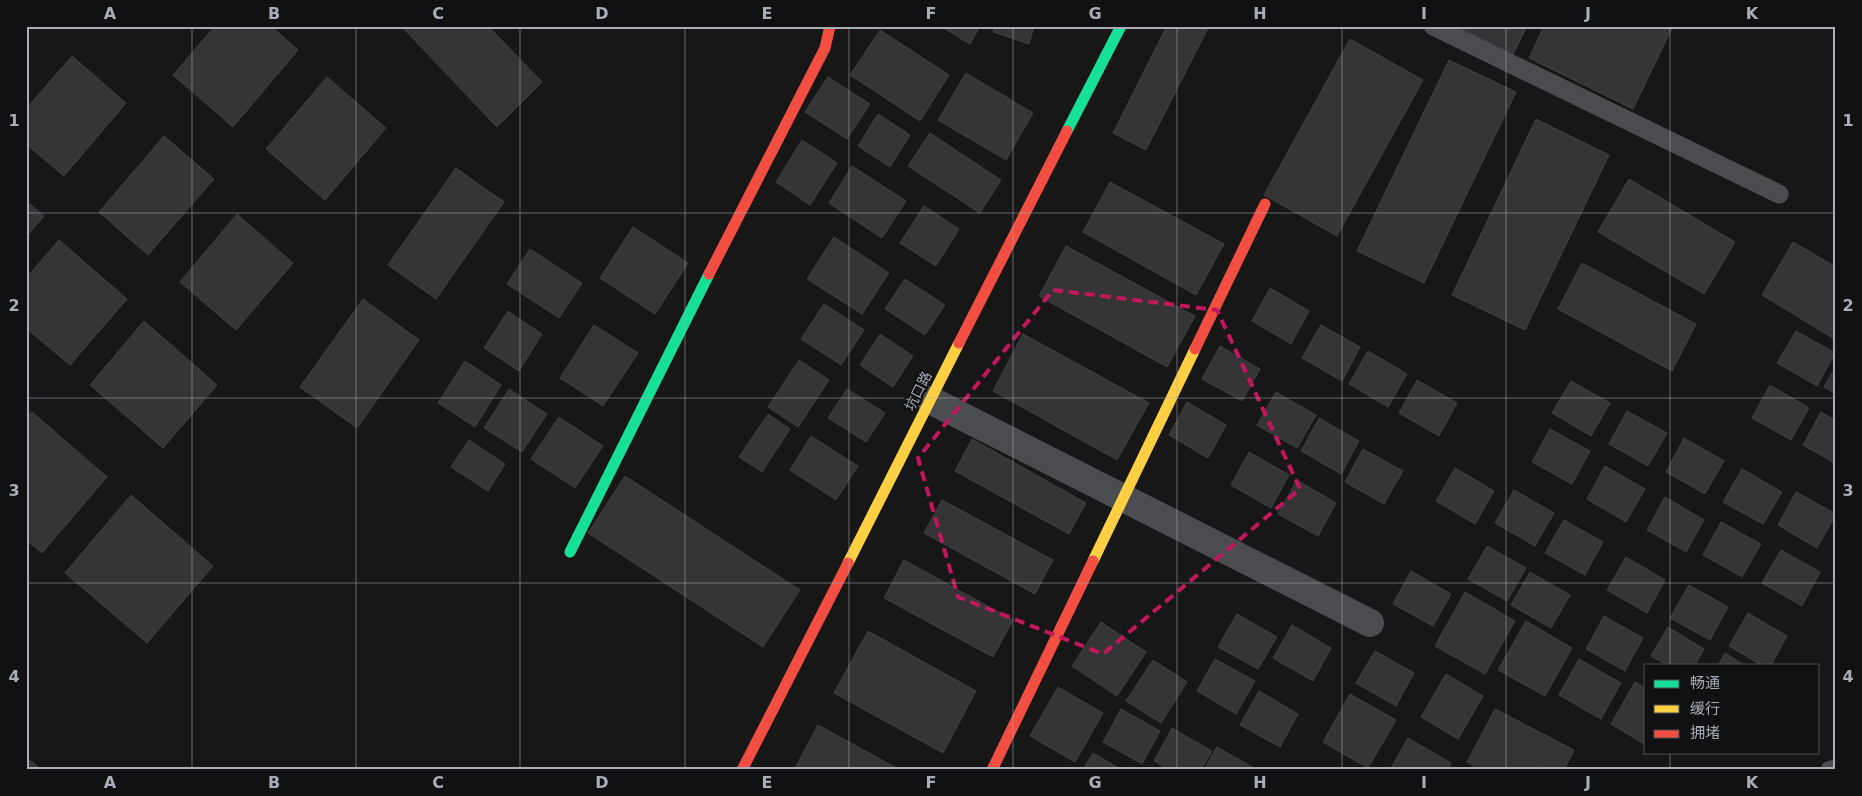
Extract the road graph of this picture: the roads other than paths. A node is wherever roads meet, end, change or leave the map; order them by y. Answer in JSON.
{"nodes":[{"id":1,"x":830,"y":26,"type":"edge"},
{"id":2,"x":1121,"y":26,"type":"edge"},
{"id":3,"x":1433,"y":26,"type":"edge"},
{"id":4,"x":1779,"y":194,"type":"dead end"},
{"id":5,"x":1265,"y":204,"type":"dead end"},
{"id":6,"x":930,"y":400,"type":"junction"},
{"id":7,"x":1124,"y":498,"type":"junction"},
{"id":8,"x":570,"y":552,"type":"dead end"},
{"id":9,"x":1370,"y":623,"type":"dead end"},
{"id":10,"x":1836,"y":769,"type":"edge"},
{"id":11,"x":742,"y":770,"type":"edge"},
{"id":12,"x":992,"y":770,"type":"edge"},
{"id":13,"x":1830,"y":770,"type":"edge"}],
"edges":[{"from":1,"to":8,"type":"street"},
{"from":2,"to":6,"type":"street","name":"坑口路"},
{"from":3,"to":4,"type":"lane"},
{"from":5,"to":7,"type":"street"},
{"from":6,"to":7,"type":"street"},
{"from":6,"to":11,"type":"street","name":"坑口路"},
{"from":7,"to":9,"type":"street"},
{"from":7,"to":12,"type":"street"},
{"from":10,"to":13,"type":"lane"}]}
